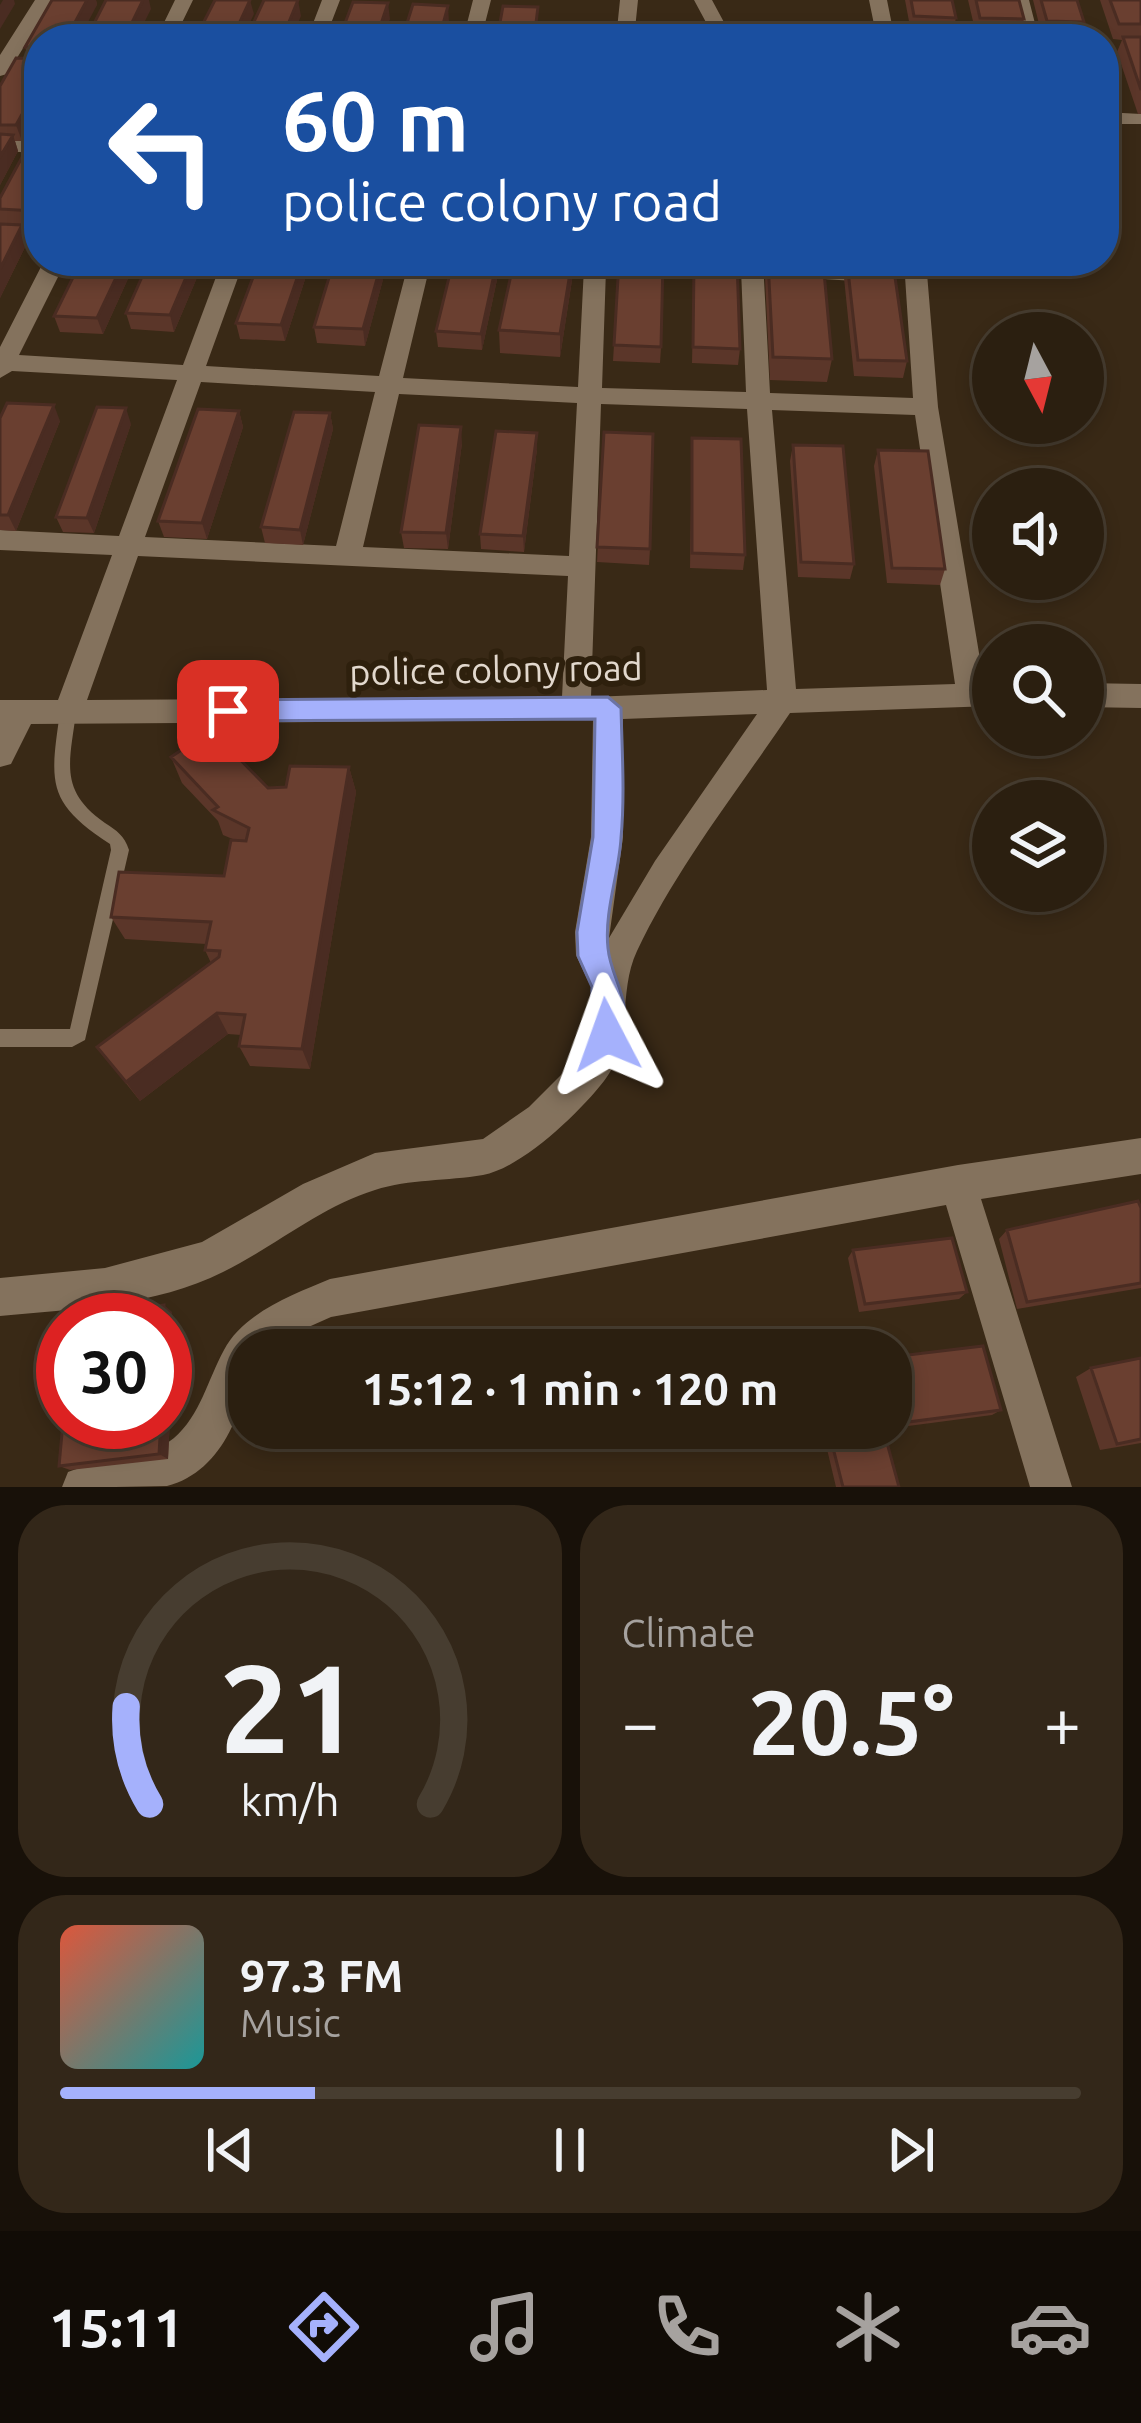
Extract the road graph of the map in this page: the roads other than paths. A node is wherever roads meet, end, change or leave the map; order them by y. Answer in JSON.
{"nodes":[{"id":1,"x":24,"y":32,"type":"edge"},
{"id":2,"x":20,"y":71,"type":"edge"},
{"id":3,"x":1119,"y":118,"type":"edge"},
{"id":4,"x":1138,"y":119,"type":"dead end"},
{"id":5,"x":47,"y":276,"type":"edge"},
{"id":6,"x":227,"y":276,"type":"edge"},
{"id":7,"x":416,"y":276,"type":"edge"},
{"id":8,"x":591,"y":276,"type":"edge"},
{"id":9,"x":752,"y":276,"type":"edge"},
{"id":10,"x":916,"y":276,"type":"edge"},
{"id":11,"x":1,"y":365,"type":"edge"},
{"id":12,"x":191,"y":373,"type":"junction"},
{"id":13,"x":390,"y":385,"type":"junction"},
{"id":14,"x":587,"y":396,"type":"junction"},
{"id":15,"x":758,"y":402,"type":"junction"},
{"id":16,"x":926,"y":407,"type":"junction"},
{"id":17,"x":0,"y":540,"type":"edge"},
{"id":18,"x":128,"y":546,"type":"junction"},
{"id":19,"x":347,"y":556,"type":"junction"},
{"id":20,"x":581,"y":567,"type":"junction"},
{"id":21,"x":972,"y":642,"type":"edge"},
{"id":22,"x":972,"y":693,"type":"edge"},
{"id":23,"x":1104,"y":695,"type":"edge"},
{"id":24,"x":1141,"y":696,"type":"edge"},
{"id":25,"x":782,"y":700,"type":"junction"},
{"id":26,"x":592,"y":708,"type":"junction"},
{"id":27,"x":11,"y":712,"type":"edge"},
{"id":28,"x":68,"y":712,"type":"junction"},
{"id":29,"x":0,"y":754,"type":"edge"},
{"id":30,"x":608,"y":987,"type":"junction"},
{"id":31,"x":0,"y":1038,"type":"edge"},
{"id":32,"x":1141,"y":1156,"type":"edge"},
{"id":33,"x":958,"y":1184,"type":"junction"},
{"id":34,"x":0,"y":1297,"type":"edge"},
{"id":35,"x":274,"y":1329,"type":"edge"},
{"id":36,"x":228,"y":1386,"type":"edge"},
{"id":37,"x":83,"y":1487,"type":"edge"},
{"id":38,"x":1052,"y":1487,"type":"edge"}],
"edges":[{"from":1,"to":2,"type":"street"},
{"from":3,"to":4,"type":"street"},
{"from":5,"to":11,"type":"street"},
{"from":6,"to":12,"type":"street"},
{"from":7,"to":13,"type":"street"},
{"from":8,"to":14,"type":"street"},
{"from":9,"to":15,"type":"street"},
{"from":10,"to":16,"type":"street"},
{"from":11,"to":12,"type":"street"},
{"from":12,"to":13,"type":"street"},
{"from":12,"to":18,"type":"street"},
{"from":13,"to":14,"type":"street"},
{"from":13,"to":19,"type":"street"},
{"from":14,"to":15,"type":"street"},
{"from":14,"to":20,"type":"street"},
{"from":15,"to":16,"type":"street"},
{"from":15,"to":25,"type":"street"},
{"from":16,"to":21,"type":"street"},
{"from":17,"to":18,"type":"street"},
{"from":18,"to":19,"type":"street"},
{"from":18,"to":28,"type":"street"},
{"from":19,"to":20,"type":"street"},
{"from":20,"to":26,"type":"street"},
{"from":22,"to":25,"type":"street","name":"police colony road"},
{"from":23,"to":24,"type":"street"},
{"from":25,"to":26,"type":"street","name":"police colony road"},
{"from":25,"to":30,"type":"street"},
{"from":26,"to":28,"type":"street","name":"police colony road"},
{"from":26,"to":30,"type":"street"},
{"from":27,"to":28,"type":"street","name":"police colony road"},
{"from":27,"to":29,"type":"street"},
{"from":28,"to":31,"type":"lane"},
{"from":30,"to":34,"type":"street"},
{"from":32,"to":33,"type":"street"},
{"from":33,"to":35,"type":"street"},
{"from":33,"to":38,"type":"street"},
{"from":36,"to":37,"type":"street"}]}
